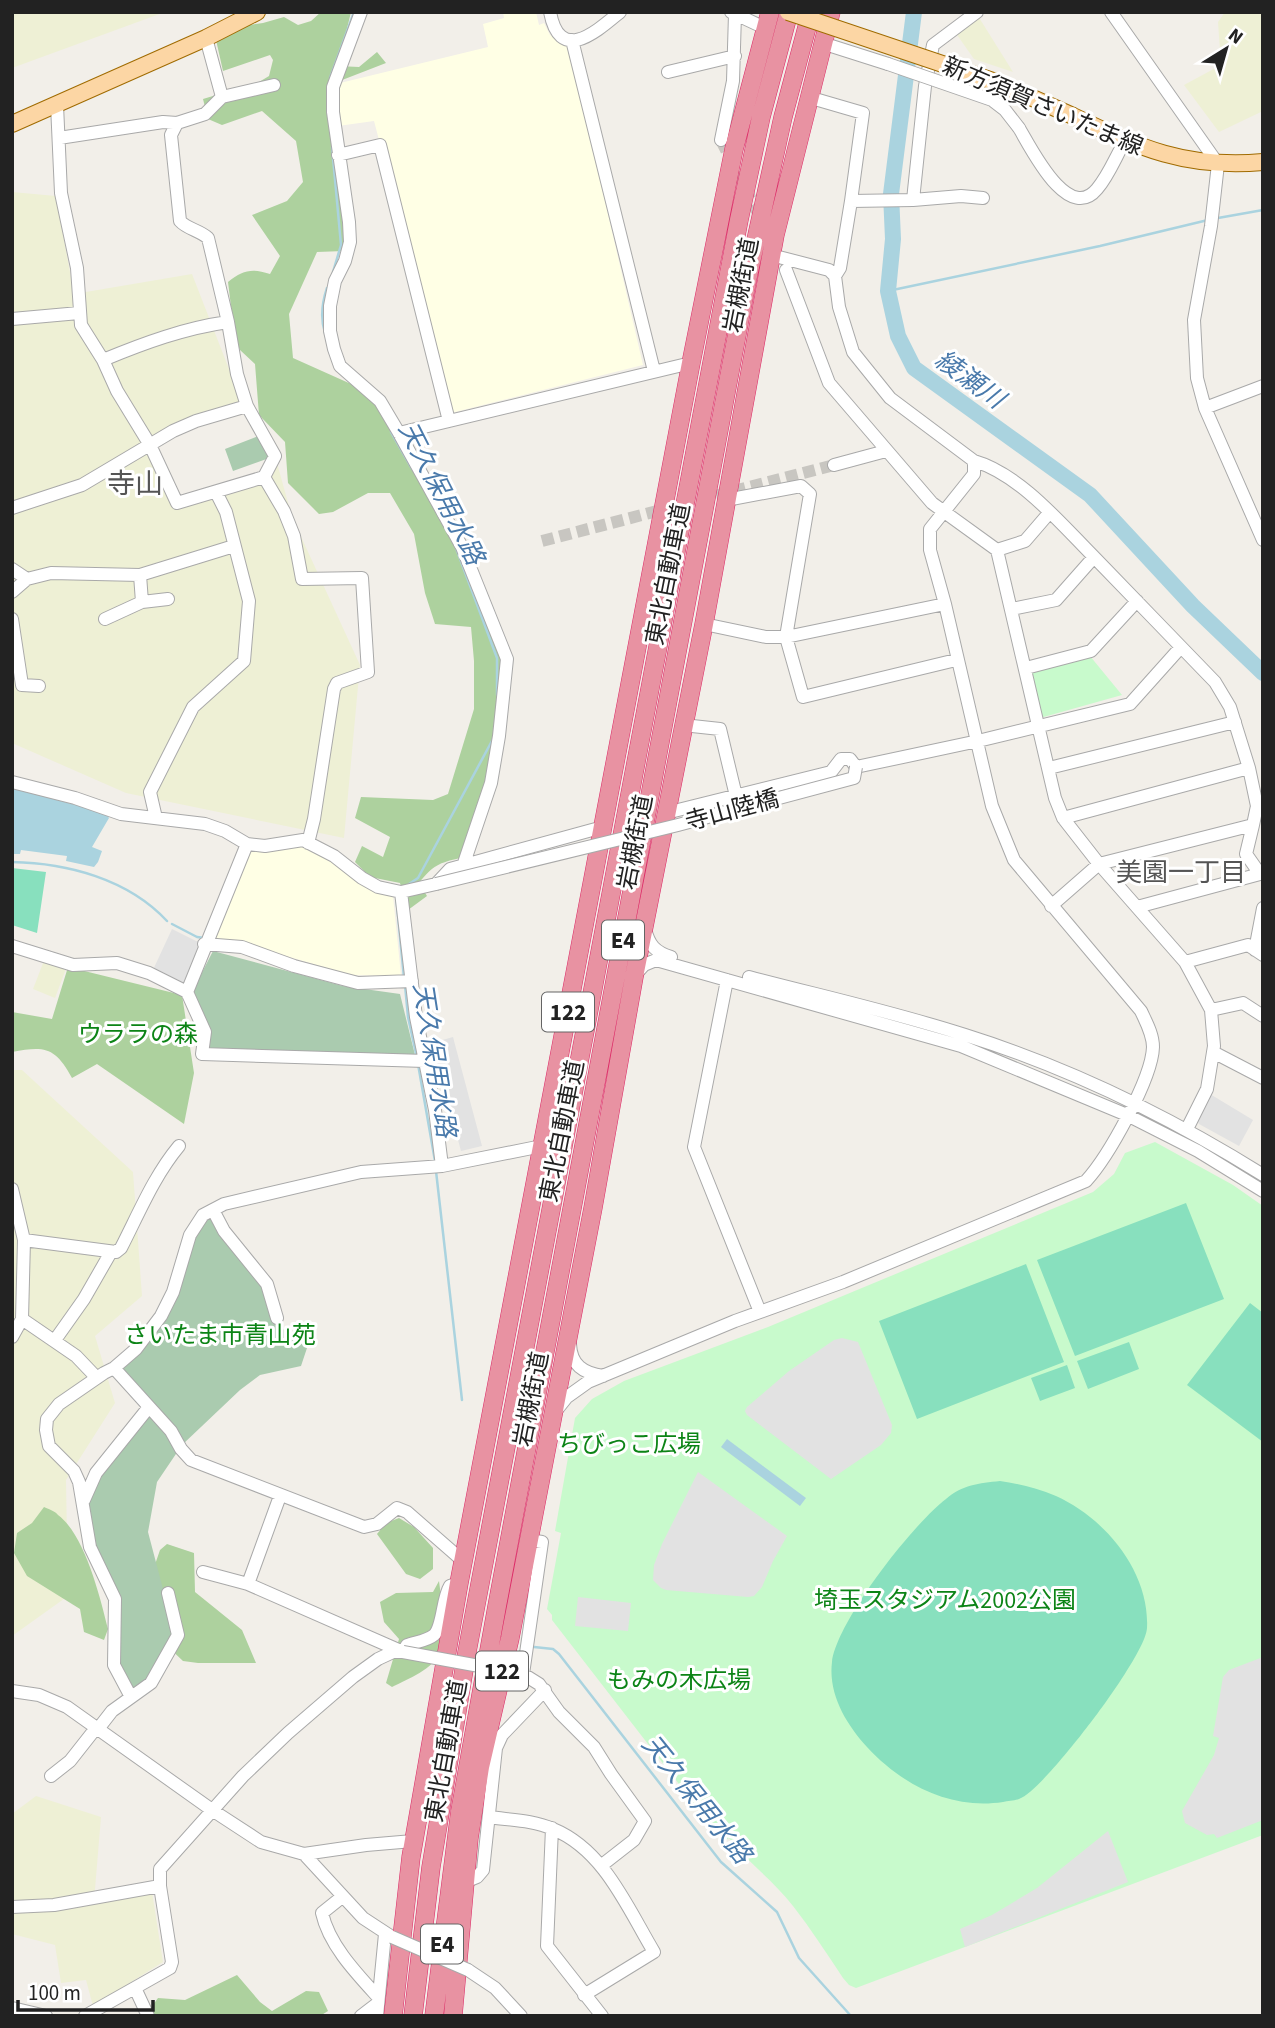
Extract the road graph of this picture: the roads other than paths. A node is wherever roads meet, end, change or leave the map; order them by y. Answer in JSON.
{"nodes":[{"id":1,"x":257,"y":12,"type":"edge"},
{"id":2,"x":361,"y":12,"type":"edge"},
{"id":3,"x":550,"y":12,"type":"edge"},
{"id":4,"x":620,"y":12,"type":"edge"},
{"id":5,"x":789,"y":12,"type":"edge"},
{"id":6,"x":811,"y":12,"type":"edge"},
{"id":7,"x":831,"y":12,"type":"edge"},
{"id":8,"x":977,"y":12,"type":"edge"},
{"id":9,"x":1111,"y":12,"type":"edge"},
{"id":10,"x":733,"y":13,"type":"edge"},
{"id":11,"x":767,"y":20,"type":"edge"},
{"id":12,"x":206,"y":38,"type":"junction"},
{"id":13,"x":572,"y":40,"type":"junction"},
{"id":14,"x":822,"y":43,"type":"junction"},
{"id":15,"x":735,"y":56,"type":"junction"},
{"id":16,"x":668,"y":72,"type":"dead end"},
{"id":17,"x":274,"y":85,"type":"dead end"},
{"id":18,"x":222,"y":97,"type":"junction"},
{"id":19,"x":808,"y":97,"type":"junction"},
{"id":20,"x":57,"y":105,"type":"junction"},
{"id":21,"x":177,"y":123,"type":"junction"},
{"id":22,"x":12,"y":124,"type":"edge"},
{"id":23,"x":59,"y":138,"type":"junction"},
{"id":24,"x":721,"y":140,"type":"tunnel mouth"},
{"id":25,"x":1125,"y":141,"type":"junction"},
{"id":26,"x":338,"y":155,"type":"junction"},
{"id":27,"x":1263,"y":162,"type":"edge"},
{"id":28,"x":1218,"y":164,"type":"junction"},
{"id":29,"x":983,"y":198,"type":"dead end"},
{"id":30,"x":913,"y":200,"type":"junction"},
{"id":31,"x":851,"y":201,"type":"junction"},
{"id":32,"x":771,"y":255,"type":"junction"},
{"id":33,"x":786,"y":270,"type":"dead end"},
{"id":34,"x":835,"y":276,"type":"junction"},
{"id":35,"x":79,"y":313,"type":"junction"},
{"id":36,"x":12,"y":319,"type":"edge"},
{"id":37,"x":228,"y":322,"type":"junction"},
{"id":38,"x":103,"y":360,"type":"junction"},
{"id":39,"x":691,"y":363,"type":"junction"},
{"id":40,"x":654,"y":371,"type":"junction"},
{"id":41,"x":1263,"y":386,"type":"edge"},
{"id":42,"x":247,"y":406,"type":"junction"},
{"id":43,"x":1205,"y":408,"type":"junction"},
{"id":44,"x":449,"y":421,"type":"junction"},
{"id":45,"x":399,"y":433,"type":"junction"},
{"id":46,"x":150,"y":444,"type":"junction"},
{"id":47,"x":886,"y":451,"type":"junction"},
{"id":48,"x":974,"y":461,"type":"junction"},
{"id":49,"x":834,"y":465,"type":"tunnel mouth"},
{"id":50,"x":264,"y":477,"type":"junction"},
{"id":51,"x":216,"y":492,"type":"junction"},
{"id":52,"x":726,"y":500,"type":"junction"},
{"id":53,"x":12,"y":508,"type":"edge"},
{"id":54,"x":1050,"y":512,"type":"junction"},
{"id":55,"x":944,"y":513,"type":"junction"},
{"id":56,"x":1262,"y":538,"type":"edge"},
{"id":57,"x":234,"y":545,"type":"junction"},
{"id":58,"x":997,"y":550,"type":"junction"},
{"id":59,"x":1094,"y":557,"type":"junction"},
{"id":60,"x":12,"y":569,"type":"edge"},
{"id":61,"x":140,"y":575,"type":"junction"},
{"id":62,"x":26,"y":579,"type":"junction"},
{"id":63,"x":12,"y":592,"type":"edge"},
{"id":64,"x":168,"y":599,"type":"dead end"},
{"id":65,"x":1137,"y":601,"type":"junction"},
{"id":66,"x":142,"y":603,"type":"junction"},
{"id":67,"x":945,"y":604,"type":"junction"},
{"id":68,"x":1012,"y":609,"type":"junction"},
{"id":69,"x":12,"y":619,"type":"edge"},
{"id":70,"x":105,"y":619,"type":"dead end"},
{"id":71,"x":705,"y":624,"type":"junction"},
{"id":72,"x":786,"y":637,"type":"junction"},
{"id":73,"x":1181,"y":647,"type":"junction"},
{"id":74,"x":956,"y":660,"type":"junction"},
{"id":75,"x":1026,"y":668,"type":"junction"},
{"id":76,"x":39,"y":686,"type":"dead end"},
{"id":77,"x":1235,"y":722,"type":"junction"},
{"id":78,"x":683,"y":725,"type":"junction"},
{"id":79,"x":1038,"y":727,"type":"junction"},
{"id":80,"x":978,"y":741,"type":"junction"},
{"id":81,"x":856,"y":767,"type":"junction"},
{"id":82,"x":1049,"y":768,"type":"junction"},
{"id":83,"x":1249,"y":768,"type":"junction"},
{"id":84,"x":12,"y":782,"type":"edge"},
{"id":85,"x":736,"y":796,"type":"junction"},
{"id":86,"x":666,"y":813,"type":"junction"},
{"id":87,"x":156,"y":818,"type":"junction"},
{"id":88,"x":1063,"y":818,"type":"junction"},
{"id":89,"x":1253,"y":825,"type":"junction"},
{"id":90,"x":603,"y":827,"type":"junction"},
{"id":91,"x":308,"y":843,"type":"junction"},
{"id":92,"x":247,"y":844,"type":"junction"},
{"id":93,"x":1099,"y":864,"type":"junction"},
{"id":94,"x":463,"y":866,"type":"junction"},
{"id":95,"x":1261,"y":877,"type":"edge"},
{"id":96,"x":436,"y":884,"type":"junction"},
{"id":97,"x":401,"y":892,"type":"junction"},
{"id":98,"x":1051,"y":906,"type":"junction"},
{"id":99,"x":1137,"y":907,"type":"junction"},
{"id":100,"x":1263,"y":908,"type":"edge"},
{"id":101,"x":644,"y":925,"type":"junction"},
{"id":102,"x":204,"y":944,"type":"junction"},
{"id":103,"x":12,"y":946,"type":"edge"},
{"id":104,"x":1259,"y":952,"type":"edge"},
{"id":105,"x":1185,"y":962,"type":"junction"},
{"id":106,"x":634,"y":977,"type":"junction"},
{"id":107,"x":727,"y":980,"type":"junction"},
{"id":108,"x":412,"y":981,"type":"junction"},
{"id":109,"x":187,"y":992,"type":"junction"},
{"id":110,"x":1211,"y":1010,"type":"junction"},
{"id":111,"x":1263,"y":1016,"type":"edge"},
{"id":112,"x":1213,"y":1052,"type":"junction"},
{"id":113,"x":425,"y":1061,"type":"junction"},
{"id":114,"x":1263,"y":1077,"type":"edge"},
{"id":115,"x":1133,"y":1102,"type":"junction"},
{"id":116,"x":1127,"y":1115,"type":"junction"},
{"id":117,"x":1187,"y":1129,"type":"junction"},
{"id":118,"x":179,"y":1146,"type":"dead end"},
{"id":119,"x":542,"y":1146,"type":"junction"},
{"id":120,"x":442,"y":1166,"type":"junction"},
{"id":121,"x":1263,"y":1175,"type":"edge"},
{"id":122,"x":12,"y":1189,"type":"edge"},
{"id":123,"x":1263,"y":1191,"type":"edge"},
{"id":124,"x":213,"y":1210,"type":"junction"},
{"id":125,"x":24,"y":1240,"type":"junction"},
{"id":126,"x":111,"y":1252,"type":"junction"},
{"id":127,"x":12,"y":1265,"type":"edge"},
{"id":128,"x":23,"y":1273,"type":"junction"},
{"id":129,"x":760,"y":1312,"type":"junction"},
{"id":130,"x":277,"y":1318,"type":"dead end"},
{"id":131,"x":22,"y":1319,"type":"junction"},
{"id":132,"x":569,"y":1330,"type":"junction"},
{"id":133,"x":12,"y":1337,"type":"edge"},
{"id":134,"x":55,"y":1340,"type":"junction"},
{"id":135,"x":114,"y":1368,"type":"junction"},
{"id":136,"x":603,"y":1376,"type":"junction"},
{"id":137,"x":97,"y":1378,"type":"junction"},
{"id":138,"x":149,"y":1407,"type":"junction"},
{"id":139,"x":553,"y":1415,"type":"junction"},
{"id":140,"x":280,"y":1496,"type":"junction"},
{"id":141,"x":84,"y":1500,"type":"junction"},
{"id":142,"x":535,"y":1545,"type":"junction"},
{"id":143,"x":463,"y":1561,"type":"junction"},
{"id":144,"x":203,"y":1572,"type":"dead end"},
{"id":145,"x":459,"y":1583,"type":"junction"},
{"id":146,"x":248,"y":1584,"type":"junction"},
{"id":147,"x":168,"y":1593,"type":"dead end"},
{"id":148,"x":403,"y":1652,"type":"junction"},
{"id":149,"x":523,"y":1674,"type":"junction"},
{"id":150,"x":545,"y":1690,"type":"junction"},
{"id":151,"x":12,"y":1691,"type":"edge"},
{"id":152,"x":131,"y":1697,"type":"junction"},
{"id":153,"x":97,"y":1728,"type":"junction"},
{"id":154,"x":492,"y":1745,"type":"junction"},
{"id":155,"x":51,"y":1776,"type":"dead end"},
{"id":156,"x":212,"y":1810,"type":"junction"},
{"id":157,"x":489,"y":1817,"type":"junction"},
{"id":158,"x":552,"y":1828,"type":"junction"},
{"id":159,"x":414,"y":1841,"type":"junction"},
{"id":160,"x":303,"y":1854,"type":"junction"},
{"id":161,"x":602,"y":1865,"type":"junction"},
{"id":162,"x":465,"y":1882,"type":"junction"},
{"id":163,"x":160,"y":1886,"type":"junction"},
{"id":164,"x":342,"y":1897,"type":"junction"},
{"id":165,"x":12,"y":1907,"type":"edge"},
{"id":166,"x":389,"y":1935,"type":"junction"},
{"id":167,"x":135,"y":1988,"type":"junction"},
{"id":168,"x":584,"y":1994,"type":"junction"},
{"id":169,"x":378,"y":2006,"type":"edge"},
{"id":170,"x":12,"y":2008,"type":"edge"},
{"id":171,"x":43,"y":2016,"type":"edge"},
{"id":172,"x":85,"y":2016,"type":"edge"},
{"id":173,"x":148,"y":2016,"type":"edge"},
{"id":174,"x":360,"y":2016,"type":"edge"},
{"id":175,"x":393,"y":2016,"type":"edge"},
{"id":176,"x":413,"y":2016,"type":"edge"},
{"id":177,"x":434,"y":2016,"type":"edge"},
{"id":178,"x":453,"y":2016,"type":"edge"},
{"id":179,"x":521,"y":2016,"type":"edge"},
{"id":180,"x":602,"y":2016,"type":"edge"}],
"edges":[{"from":1,"to":12,"type":"main road"},
{"from":2,"to":26,"type":"street"},
{"from":3,"to":13,"type":"street"},
{"from":4,"to":13,"type":"street"},
{"from":5,"to":25,"type":"main road","name":"新方須賀さいたま線","bridge":true},
{"from":5,"to":176,"type":"highway","name":"東北自動車道","number":"E4"},
{"from":6,"to":177,"type":"highway","name":"東北自動車道","number":"E4"},
{"from":7,"to":14,"type":"highway","name":"岩槻街道","number":"122"},
{"from":8,"to":30,"type":"street"},
{"from":9,"to":28,"type":"street"},
{"from":10,"to":11,"type":"street"},
{"from":10,"to":15,"type":"street"},
{"from":11,"to":39,"type":"highway","name":"岩槻街道","number":"122"},
{"from":12,"to":18,"type":"street"},
{"from":12,"to":20,"type":"main road"},
{"from":13,"to":40,"type":"street"},
{"from":14,"to":19,"type":"highway","name":"岩槻街道","number":"122"},
{"from":14,"to":25,"type":"street","bridge":true},
{"from":15,"to":16,"type":"street"},
{"from":15,"to":24,"type":"street"},
{"from":17,"to":18,"type":"street"},
{"from":18,"to":21,"type":"street"},
{"from":19,"to":31,"type":"street"},
{"from":19,"to":32,"type":"highway","name":"岩槻街道","number":"122"},
{"from":20,"to":22,"type":"main road"},
{"from":20,"to":23,"type":"street"},
{"from":21,"to":23,"type":"street"},
{"from":21,"to":37,"type":"street"},
{"from":23,"to":35,"type":"street"},
{"from":25,"to":28,"type":"main road","name":"新方須賀さいたま線"},
{"from":26,"to":44,"type":"street"},
{"from":26,"to":45,"type":"street"},
{"from":27,"to":28,"type":"main road","name":"新方須賀さいたま線"},
{"from":28,"to":43,"type":"street"},
{"from":29,"to":30,"type":"street"},
{"from":30,"to":31,"type":"street"},
{"from":31,"to":34,"type":"street"},
{"from":32,"to":34,"type":"street"},
{"from":32,"to":52,"type":"highway","name":"岩槻街道","number":"122"},
{"from":33,"to":47,"type":"street"},
{"from":34,"to":48,"type":"street"},
{"from":35,"to":36,"type":"street"},
{"from":35,"to":38,"type":"street"},
{"from":37,"to":38,"type":"street"},
{"from":37,"to":42,"type":"street"},
{"from":38,"to":46,"type":"street"},
{"from":39,"to":40,"type":"street"},
{"from":39,"to":90,"type":"highway","name":"岩槻街道","number":"122"},
{"from":40,"to":44,"type":"street"},
{"from":41,"to":43,"type":"street"},
{"from":42,"to":46,"type":"street"},
{"from":42,"to":50,"type":"street"},
{"from":43,"to":56,"type":"street"},
{"from":44,"to":45,"type":"street"},
{"from":45,"to":94,"type":"street"},
{"from":46,"to":51,"type":"street"},
{"from":46,"to":53,"type":"street"},
{"from":47,"to":49,"type":"street"},
{"from":47,"to":55,"type":"street"},
{"from":48,"to":54,"type":"street"},
{"from":48,"to":55,"type":"street"},
{"from":50,"to":51,"type":"street"},
{"from":50,"to":91,"type":"street"},
{"from":51,"to":57,"type":"street"},
{"from":52,"to":71,"type":"highway","name":"岩槻街道","number":"122"},
{"from":52,"to":72,"type":"street"},
{"from":54,"to":58,"type":"street"},
{"from":54,"to":59,"type":"street"},
{"from":55,"to":58,"type":"street"},
{"from":55,"to":67,"type":"street"},
{"from":57,"to":61,"type":"street"},
{"from":57,"to":87,"type":"street"},
{"from":58,"to":68,"type":"street"},
{"from":59,"to":65,"type":"street"},
{"from":59,"to":68,"type":"street"},
{"from":60,"to":62,"type":"street"},
{"from":61,"to":62,"type":"street"},
{"from":61,"to":66,"type":"street"},
{"from":62,"to":63,"type":"street"},
{"from":64,"to":66,"type":"street"},
{"from":65,"to":73,"type":"street"},
{"from":65,"to":75,"type":"street"},
{"from":66,"to":70,"type":"street"},
{"from":67,"to":72,"type":"street"},
{"from":67,"to":74,"type":"street"},
{"from":68,"to":75,"type":"street"},
{"from":69,"to":76,"type":"street"},
{"from":71,"to":72,"type":"street"},
{"from":71,"to":78,"type":"highway","name":"岩槻街道","number":"122"},
{"from":72,"to":74,"type":"street"},
{"from":73,"to":77,"type":"street"},
{"from":73,"to":79,"type":"street"},
{"from":74,"to":80,"type":"street"},
{"from":75,"to":79,"type":"street"},
{"from":77,"to":82,"type":"street"},
{"from":77,"to":83,"type":"street"},
{"from":78,"to":85,"type":"street"},
{"from":78,"to":86,"type":"highway","name":"岩槻街道","number":"122"},
{"from":79,"to":80,"type":"street"},
{"from":79,"to":82,"type":"street"},
{"from":80,"to":81,"type":"street"},
{"from":80,"to":98,"type":"street"},
{"from":81,"to":85,"type":"street"},
{"from":81,"to":96,"type":"street","name":"寺山陸橋","bridge":true},
{"from":82,"to":88,"type":"street"},
{"from":83,"to":88,"type":"street"},
{"from":83,"to":89,"type":"street"},
{"from":84,"to":87,"type":"street"},
{"from":85,"to":86,"type":"street"},
{"from":86,"to":101,"type":"highway","name":"岩槻街道","number":"122"},
{"from":87,"to":92,"type":"street"},
{"from":88,"to":93,"type":"street"},
{"from":89,"to":93,"type":"street"},
{"from":89,"to":95,"type":"street"},
{"from":90,"to":94,"type":"street"},
{"from":90,"to":119,"type":"highway","name":"岩槻街道","number":"122"},
{"from":91,"to":92,"type":"street"},
{"from":91,"to":97,"type":"street"},
{"from":92,"to":102,"type":"street"},
{"from":93,"to":98,"type":"street"},
{"from":93,"to":99,"type":"street"},
{"from":94,"to":96,"type":"street"},
{"from":95,"to":99,"type":"street"},
{"from":96,"to":97,"type":"street"},
{"from":97,"to":108,"type":"street"},
{"from":98,"to":115,"type":"street"},
{"from":99,"to":105,"type":"street"},
{"from":100,"to":104,"type":"street"},
{"from":101,"to":106,"type":"highway","name":"岩槻街道","number":"122"},
{"from":101,"to":115,"type":"street"},
{"from":102,"to":108,"type":"street"},
{"from":102,"to":109,"type":"street"},
{"from":103,"to":109,"type":"street"},
{"from":104,"to":105,"type":"street"},
{"from":105,"to":110,"type":"street"},
{"from":106,"to":107,"type":"street"},
{"from":106,"to":132,"type":"highway","name":"岩槻街道","number":"122"},
{"from":107,"to":116,"type":"street"},
{"from":107,"to":129,"type":"street"},
{"from":108,"to":113,"type":"street"},
{"from":109,"to":113,"type":"street"},
{"from":110,"to":111,"type":"street"},
{"from":110,"to":112,"type":"street"},
{"from":112,"to":114,"type":"street"},
{"from":112,"to":117,"type":"street"},
{"from":113,"to":120,"type":"street"},
{"from":115,"to":116,"type":"street"},
{"from":115,"to":117,"type":"street"},
{"from":116,"to":123,"type":"street"},
{"from":116,"to":129,"type":"street"},
{"from":117,"to":121,"type":"street"},
{"from":118,"to":126,"type":"street"},
{"from":119,"to":120,"type":"street"},
{"from":119,"to":143,"type":"highway","name":"岩槻街道","number":"122"},
{"from":120,"to":124,"type":"street"},
{"from":122,"to":125,"type":"street"},
{"from":124,"to":130,"type":"street"},
{"from":124,"to":135,"type":"street"},
{"from":125,"to":126,"type":"street"},
{"from":125,"to":128,"type":"street"},
{"from":126,"to":134,"type":"street"},
{"from":127,"to":128,"type":"street"},
{"from":128,"to":131,"type":"street"},
{"from":129,"to":136,"type":"street"},
{"from":131,"to":133,"type":"street"},
{"from":131,"to":134,"type":"street"},
{"from":132,"to":136,"type":"street"},
{"from":132,"to":139,"type":"highway","name":"岩槻街道","number":"122"},
{"from":134,"to":137,"type":"street"},
{"from":135,"to":137,"type":"street"},
{"from":135,"to":138,"type":"street"},
{"from":136,"to":139,"type":"street"},
{"from":137,"to":141,"type":"street"},
{"from":138,"to":140,"type":"street"},
{"from":138,"to":141,"type":"street"},
{"from":139,"to":142,"type":"highway","name":"岩槻街道","number":"122"},
{"from":140,"to":143,"type":"street"},
{"from":140,"to":146,"type":"street"},
{"from":141,"to":152,"type":"street"},
{"from":142,"to":149,"type":"street"},
{"from":142,"to":154,"type":"highway","name":"岩槻街道","number":"122"},
{"from":143,"to":145,"type":"highway","name":"岩槻街道","number":"122"},
{"from":144,"to":146,"type":"street"},
{"from":145,"to":148,"type":"street"},
{"from":145,"to":159,"type":"highway","name":"岩槻街道","number":"122"},
{"from":146,"to":148,"type":"street"},
{"from":147,"to":152,"type":"street"},
{"from":148,"to":149,"type":"street","bridge":true},
{"from":148,"to":156,"type":"street"},
{"from":149,"to":150,"type":"street"},
{"from":150,"to":154,"type":"street"},
{"from":150,"to":161,"type":"street"},
{"from":151,"to":153,"type":"street"},
{"from":152,"to":153,"type":"street"},
{"from":153,"to":155,"type":"street"},
{"from":153,"to":156,"type":"street"},
{"from":154,"to":157,"type":"street"},
{"from":154,"to":162,"type":"highway","name":"岩槻街道","number":"122"},
{"from":156,"to":160,"type":"street"},
{"from":156,"to":163,"type":"street"},
{"from":157,"to":158,"type":"street"},
{"from":157,"to":162,"type":"street"},
{"from":158,"to":161,"type":"street"},
{"from":158,"to":168,"type":"street"},
{"from":159,"to":160,"type":"street"},
{"from":159,"to":175,"type":"highway","name":"岩槻街道","number":"122"},
{"from":160,"to":164,"type":"street"},
{"from":161,"to":168,"type":"street"},
{"from":162,"to":178,"type":"highway","name":"岩槻街道","number":"122"},
{"from":163,"to":165,"type":"street"},
{"from":163,"to":167,"type":"street"},
{"from":164,"to":166,"type":"street"},
{"from":164,"to":169,"type":"street"},
{"from":166,"to":169,"type":"street"},
{"from":166,"to":179,"type":"street","bridge":true},
{"from":167,"to":172,"type":"street"},
{"from":167,"to":173,"type":"street"},
{"from":168,"to":180,"type":"street"},
{"from":169,"to":174,"type":"street"},
{"from":170,"to":171,"type":"street"}]}
